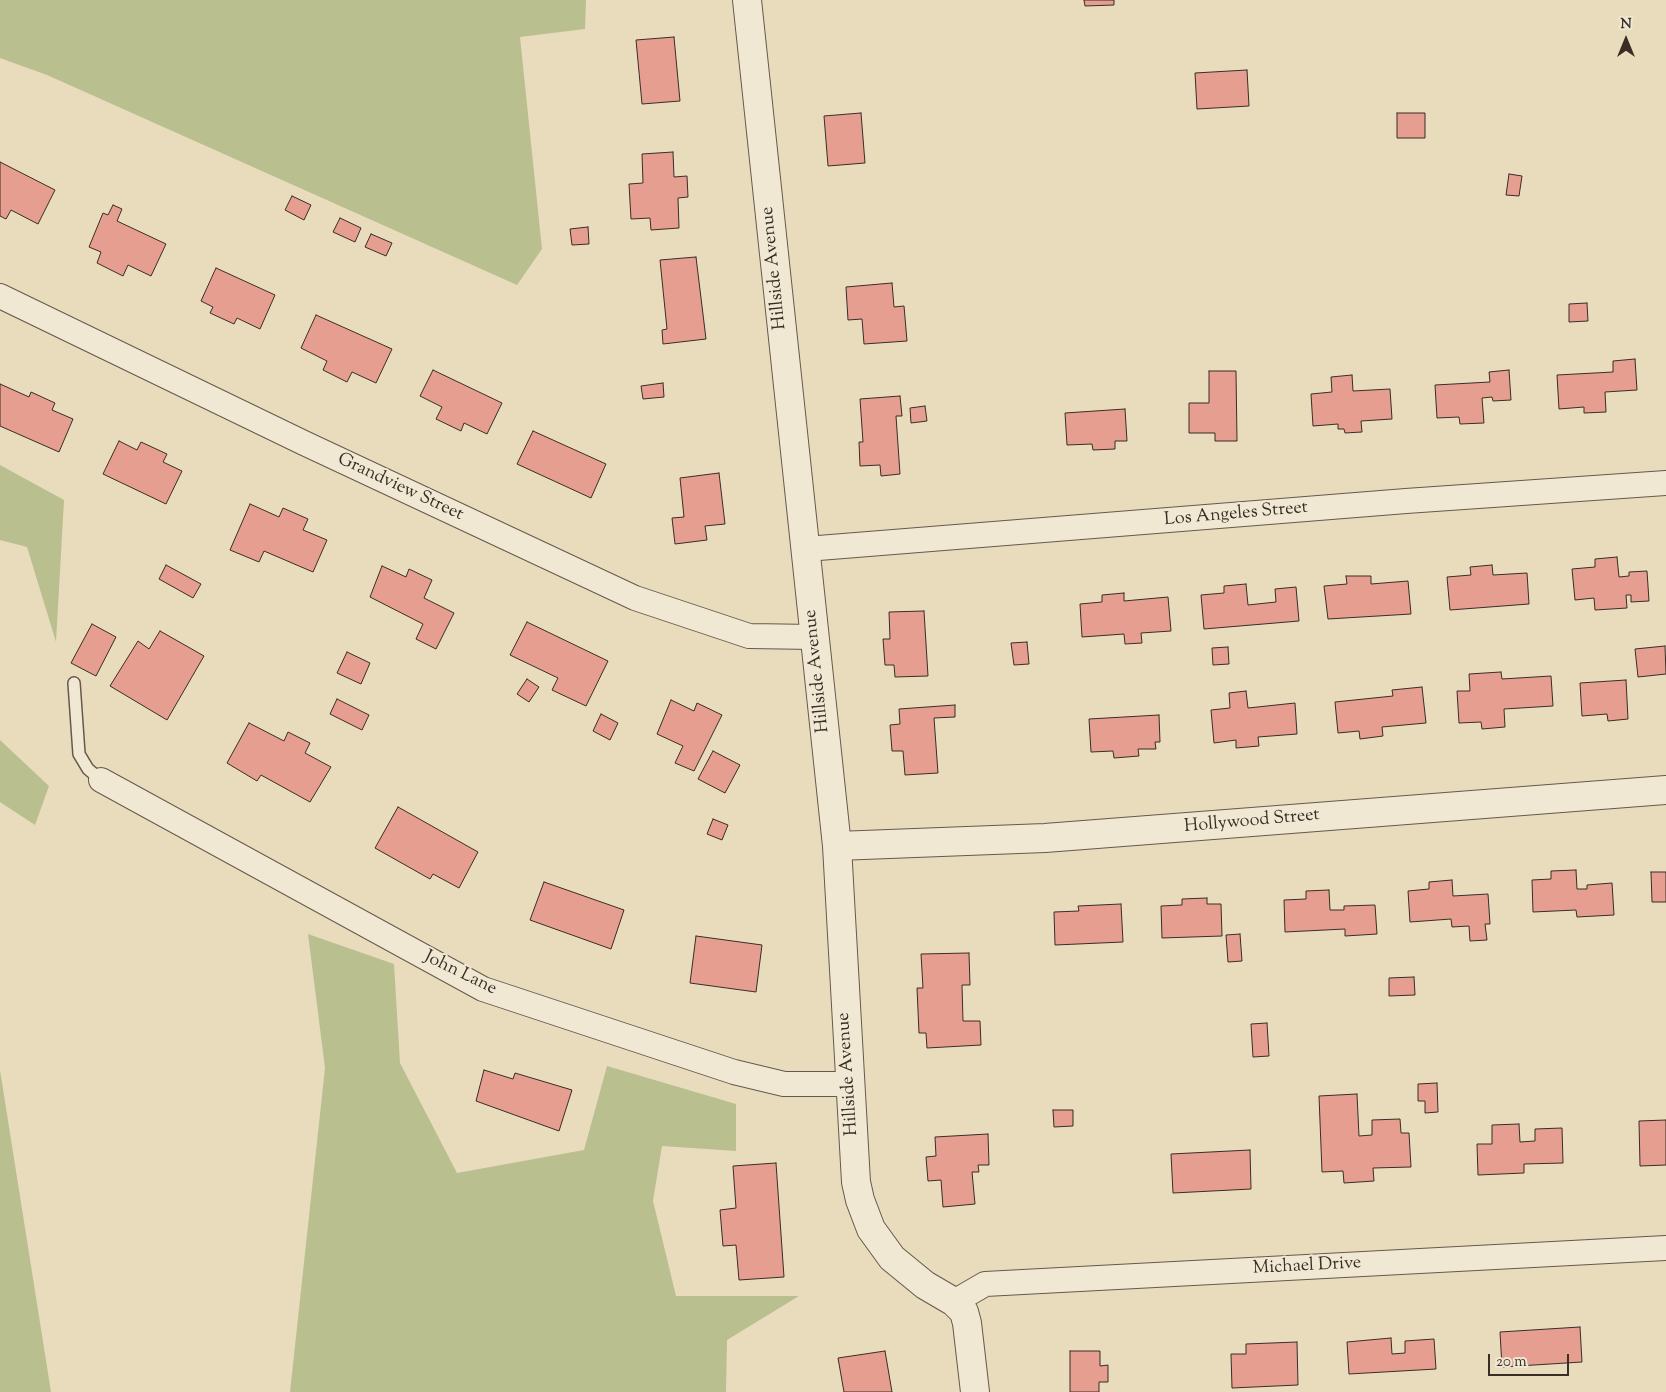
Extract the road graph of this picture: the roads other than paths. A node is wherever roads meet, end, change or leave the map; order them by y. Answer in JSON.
{"nodes":[{"id":1,"x":747,"y":0,"type":"edge"},
{"id":2,"x":0,"y":296,"type":"edge"},
{"id":3,"x":1666,"y":483,"type":"edge"},
{"id":4,"x":806,"y":549,"type":"junction"},
{"id":5,"x":814,"y":638,"type":"junction"},
{"id":6,"x":74,"y":683,"type":"dead end"},
{"id":7,"x":101,"y":780,"type":"joint"},
{"id":8,"x":1666,"y":790,"type":"edge"},
{"id":9,"x":837,"y":846,"type":"junction"},
{"id":10,"x":849,"y":1084,"type":"junction"},
{"id":11,"x":1666,"y":1248,"type":"edge"},
{"id":12,"x":954,"y":1302,"type":"junction"},
{"id":13,"x":975,"y":1392,"type":"edge"}],
"edges":[{"from":1,"to":4,"type":"street","name":"Hillside Avenue"},
{"from":2,"to":5,"type":"street","name":"Grandview Street"},
{"from":3,"to":4,"type":"street","name":"Los Angeles Street"},
{"from":4,"to":5,"type":"street","name":"Hillside Avenue"},
{"from":5,"to":9,"type":"street","name":"Hillside Avenue"},
{"from":6,"to":7,"type":"lane"},
{"from":7,"to":10,"type":"street","name":"John Lane"},
{"from":8,"to":9,"type":"street","name":"Hollywood Street"},
{"from":9,"to":10,"type":"street","name":"Hillside Avenue"},
{"from":10,"to":12,"type":"street","name":"Hillside Avenue"},
{"from":11,"to":12,"type":"street","name":"Michael Drive"},
{"from":12,"to":13,"type":"street"}]}
